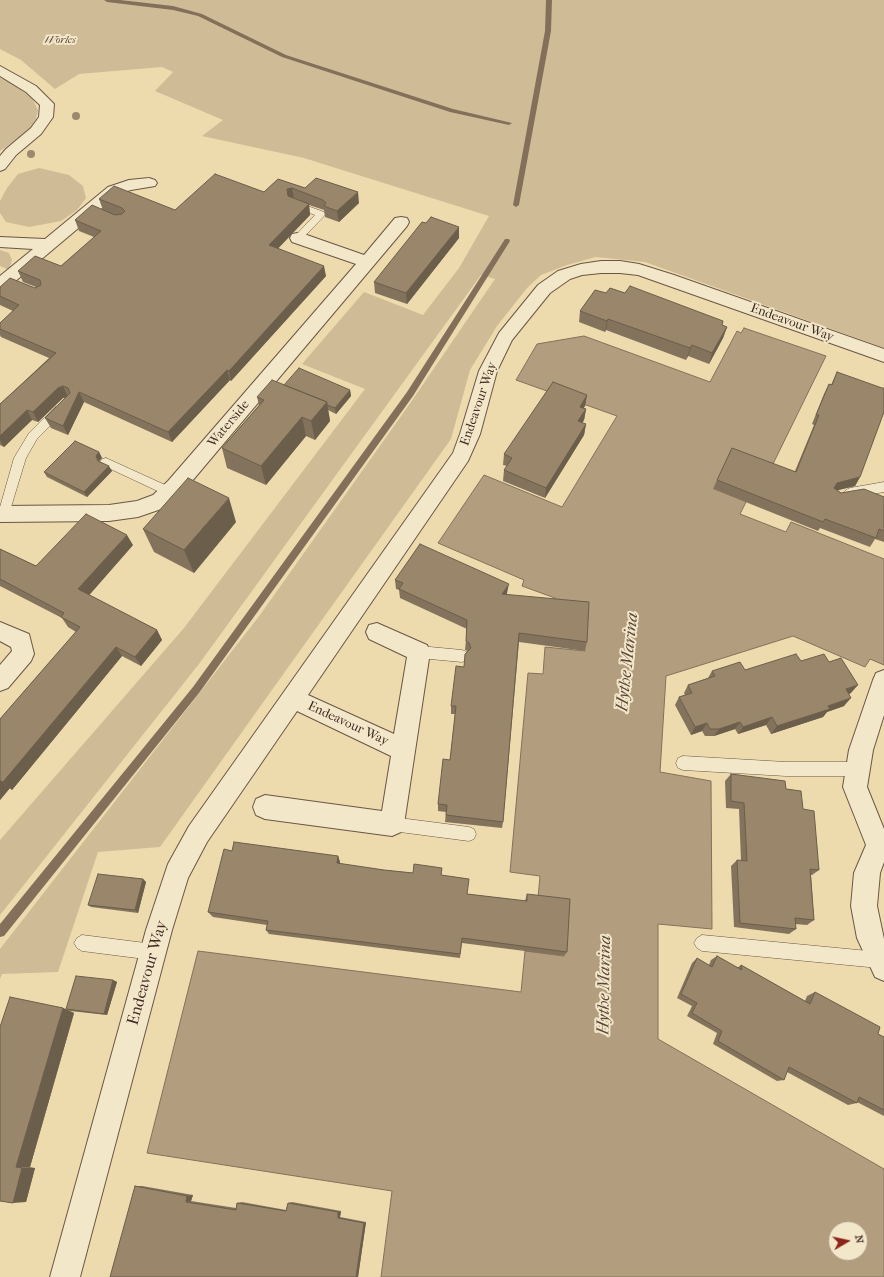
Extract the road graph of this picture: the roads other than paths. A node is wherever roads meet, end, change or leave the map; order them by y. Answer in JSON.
{"nodes":[{"id":1,"x":0,"y":70,"type":"edge"},
{"id":2,"x":0,"y":166,"type":"edge"},
{"id":3,"x":149,"y":183,"type":"dead end"},
{"id":4,"x":292,"y":204,"type":"edge"},
{"id":5,"x":401,"y":222,"type":"dead end"},
{"id":6,"x":298,"y":238,"type":"joint"},
{"id":7,"x":0,"y":242,"type":"edge"},
{"id":8,"x":47,"y":244,"type":"junction"},
{"id":9,"x":367,"y":262,"type":"junction"},
{"id":10,"x":8,"y":284,"type":"edge"},
{"id":11,"x":884,"y":356,"type":"edge"},
{"id":12,"x":68,"y":402,"type":"edge"},
{"id":13,"x":106,"y":462,"type":"dead end"},
{"id":14,"x":884,"y":487,"type":"edge"},
{"id":15,"x":170,"y":492,"type":"junction"},
{"id":16,"x":836,"y":496,"type":"edge"},
{"id":17,"x":2,"y":514,"type":"edge"},
{"id":18,"x":0,"y":631,"type":"edge"},
{"id":19,"x":377,"y":632,"type":"dead end"},
{"id":20,"x":419,"y":652,"type":"junction"},
{"id":21,"x":462,"y":656,"type":"dead end"},
{"id":22,"x":0,"y":680,"type":"edge"},
{"id":23,"x":884,"y":680,"type":"edge"},
{"id":24,"x":294,"y":699,"type":"junction"},
{"id":25,"x":403,"y":750,"type":"junction"},
{"id":26,"x":683,"y":763,"type":"dead end"},
{"id":27,"x":858,"y":769,"type":"junction"},
{"id":28,"x":265,"y":807,"type":"dead end"},
{"id":29,"x":392,"y":824,"type":"junction"},
{"id":30,"x":469,"y":834,"type":"dead end"},
{"id":31,"x":881,"y":845,"type":"edge"},
{"id":32,"x":82,"y":943,"type":"dead end"},
{"id":33,"x":702,"y":943,"type":"dead end"},
{"id":34,"x":153,"y":952,"type":"junction"},
{"id":35,"x":882,"y":964,"type":"edge"},
{"id":36,"x":65,"y":1277,"type":"edge"}],
"edges":[{"from":1,"to":2,"type":"street"},
{"from":3,"to":8,"type":"street"},
{"from":4,"to":6,"type":"lane"},
{"from":5,"to":9,"type":"street","name":"Waterside"},
{"from":6,"to":9,"type":"street"},
{"from":7,"to":8,"type":"street"},
{"from":8,"to":10,"type":"street"},
{"from":9,"to":15,"type":"street","name":"Waterside"},
{"from":11,"to":24,"type":"street","name":"Endeavour Way"},
{"from":12,"to":17,"type":"lane"},
{"from":13,"to":15,"type":"lane"},
{"from":14,"to":16,"type":"lane"},
{"from":15,"to":17,"type":"street","name":"Waterside"},
{"from":18,"to":22,"type":"street"},
{"from":19,"to":20,"type":"street"},
{"from":20,"to":21,"type":"lane"},
{"from":20,"to":25,"type":"street","name":"Endeavour Way"},
{"from":23,"to":27,"type":"street"},
{"from":24,"to":25,"type":"street","name":"Endeavour Way"},
{"from":24,"to":34,"type":"street","name":"Endeavour Way"},
{"from":25,"to":29,"type":"street","name":"Endeavour Way"},
{"from":26,"to":27,"type":"lane"},
{"from":27,"to":31,"type":"street"},
{"from":28,"to":29,"type":"street"},
{"from":29,"to":30,"type":"lane"},
{"from":31,"to":35,"type":"street"},
{"from":32,"to":34,"type":"lane"},
{"from":33,"to":35,"type":"lane"},
{"from":34,"to":36,"type":"street","name":"Endeavour Way"}]}
